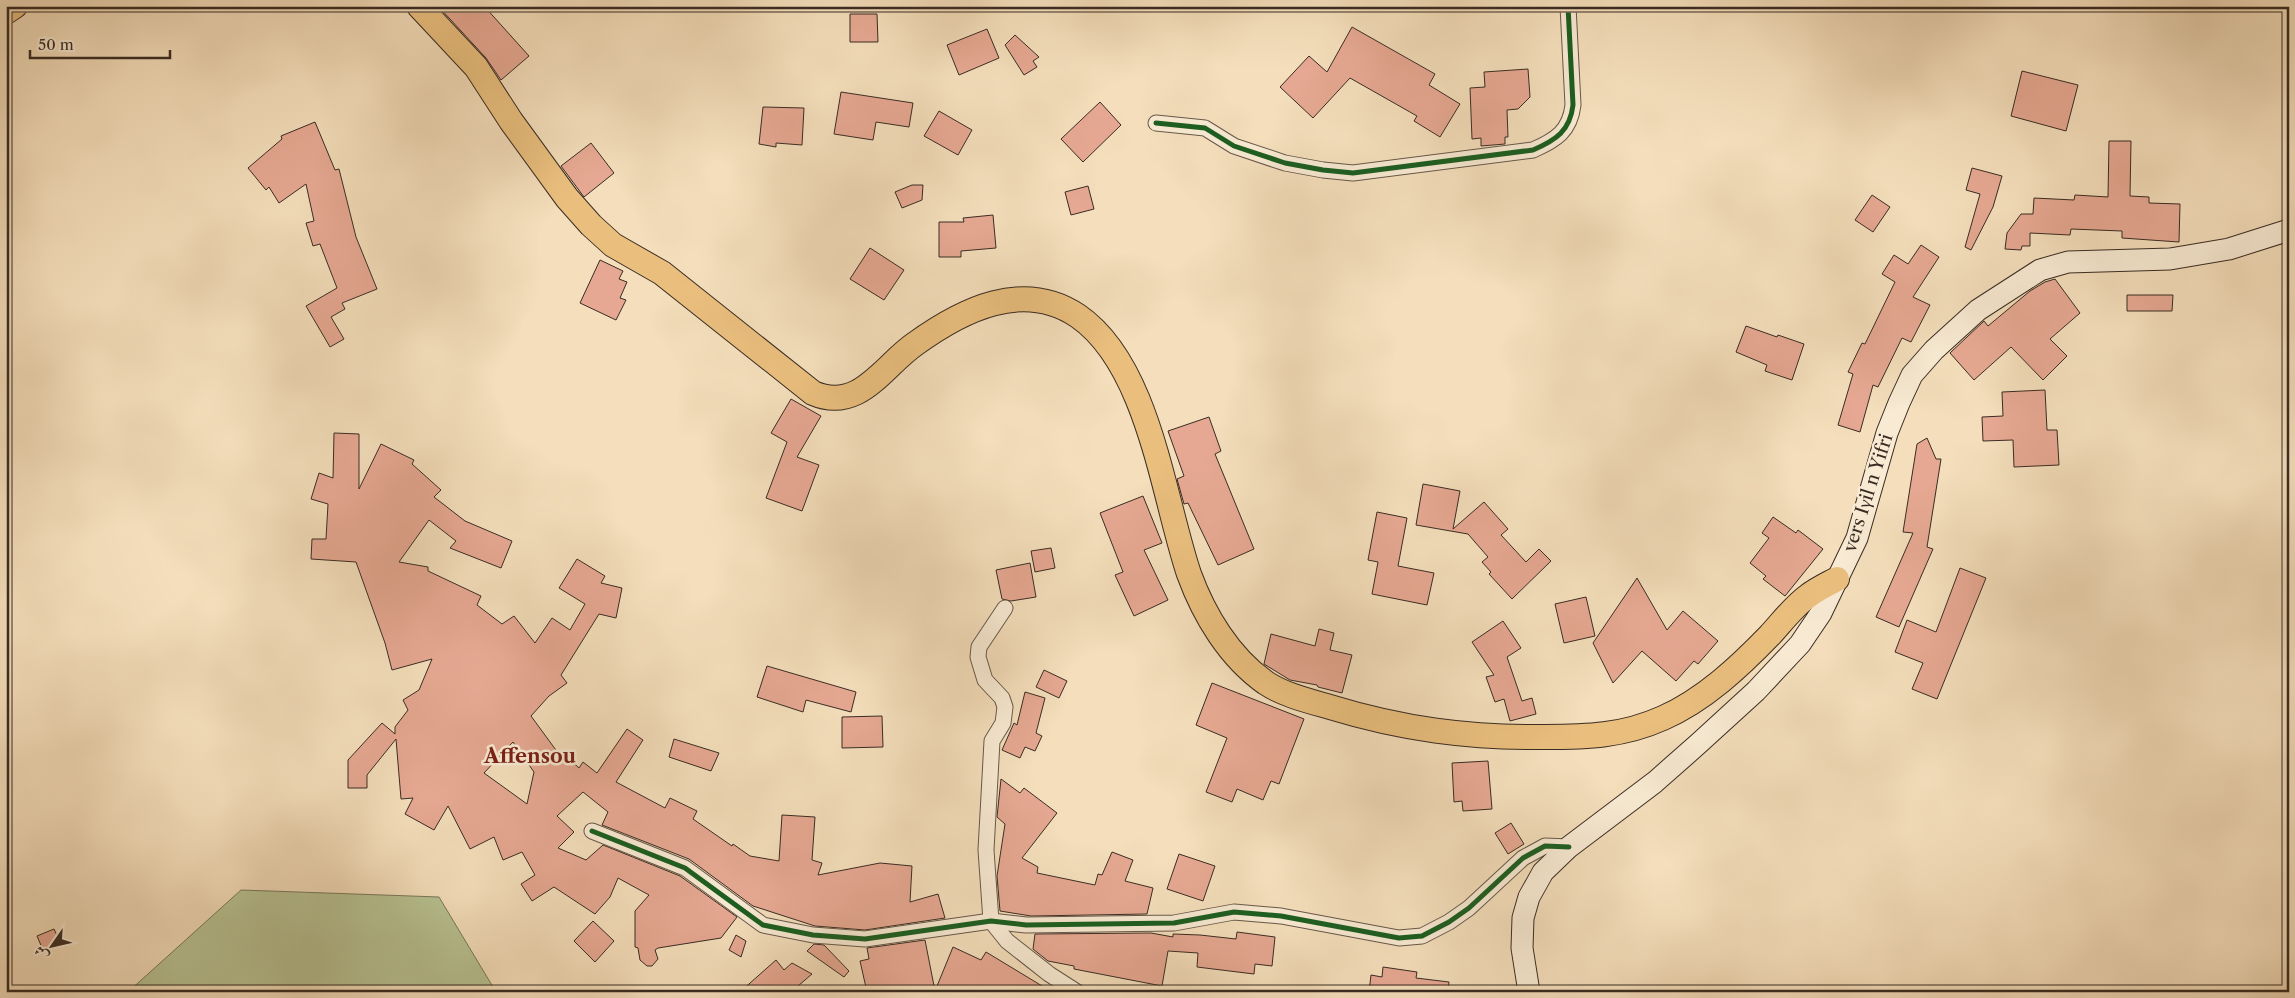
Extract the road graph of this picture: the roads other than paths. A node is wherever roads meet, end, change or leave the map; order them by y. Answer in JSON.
{"nodes":[{"id":1,"x":15,"y":6,"type":"edge"},
{"id":2,"x":419,"y":6,"type":"edge"},
{"id":3,"x":1568,"y":6,"type":"edge"},
{"id":4,"x":6,"y":12,"type":"edge"},
{"id":5,"x":1156,"y":123,"type":"dead end"},
{"id":6,"x":2289,"y":230,"type":"edge"},
{"id":7,"x":1837,"y":578,"type":"junction"},
{"id":8,"x":1005,"y":608,"type":"dead end"},
{"id":9,"x":592,"y":831,"type":"dead end"},
{"id":10,"x":1569,"y":846,"type":"junction"},
{"id":11,"x":991,"y":921,"type":"junction"},
{"id":12,"x":1077,"y":992,"type":"edge"},
{"id":13,"x":1529,"y":992,"type":"edge"}],
"edges":[{"from":1,"to":4,"type":"main road"},
{"from":2,"to":7,"type":"main road"},
{"from":3,"to":5,"type":"street"},
{"from":6,"to":7,"type":"main road","name":"vers Iγil n Yifri"},
{"from":7,"to":10,"type":"main road","name":"vers Iγil n Yifri"},
{"from":8,"to":11,"type":"street"},
{"from":9,"to":11,"type":"street"},
{"from":10,"to":11,"type":"street"},
{"from":10,"to":13,"type":"main road","name":"vers Iγil n Yifri"},
{"from":11,"to":12,"type":"street"}]}
